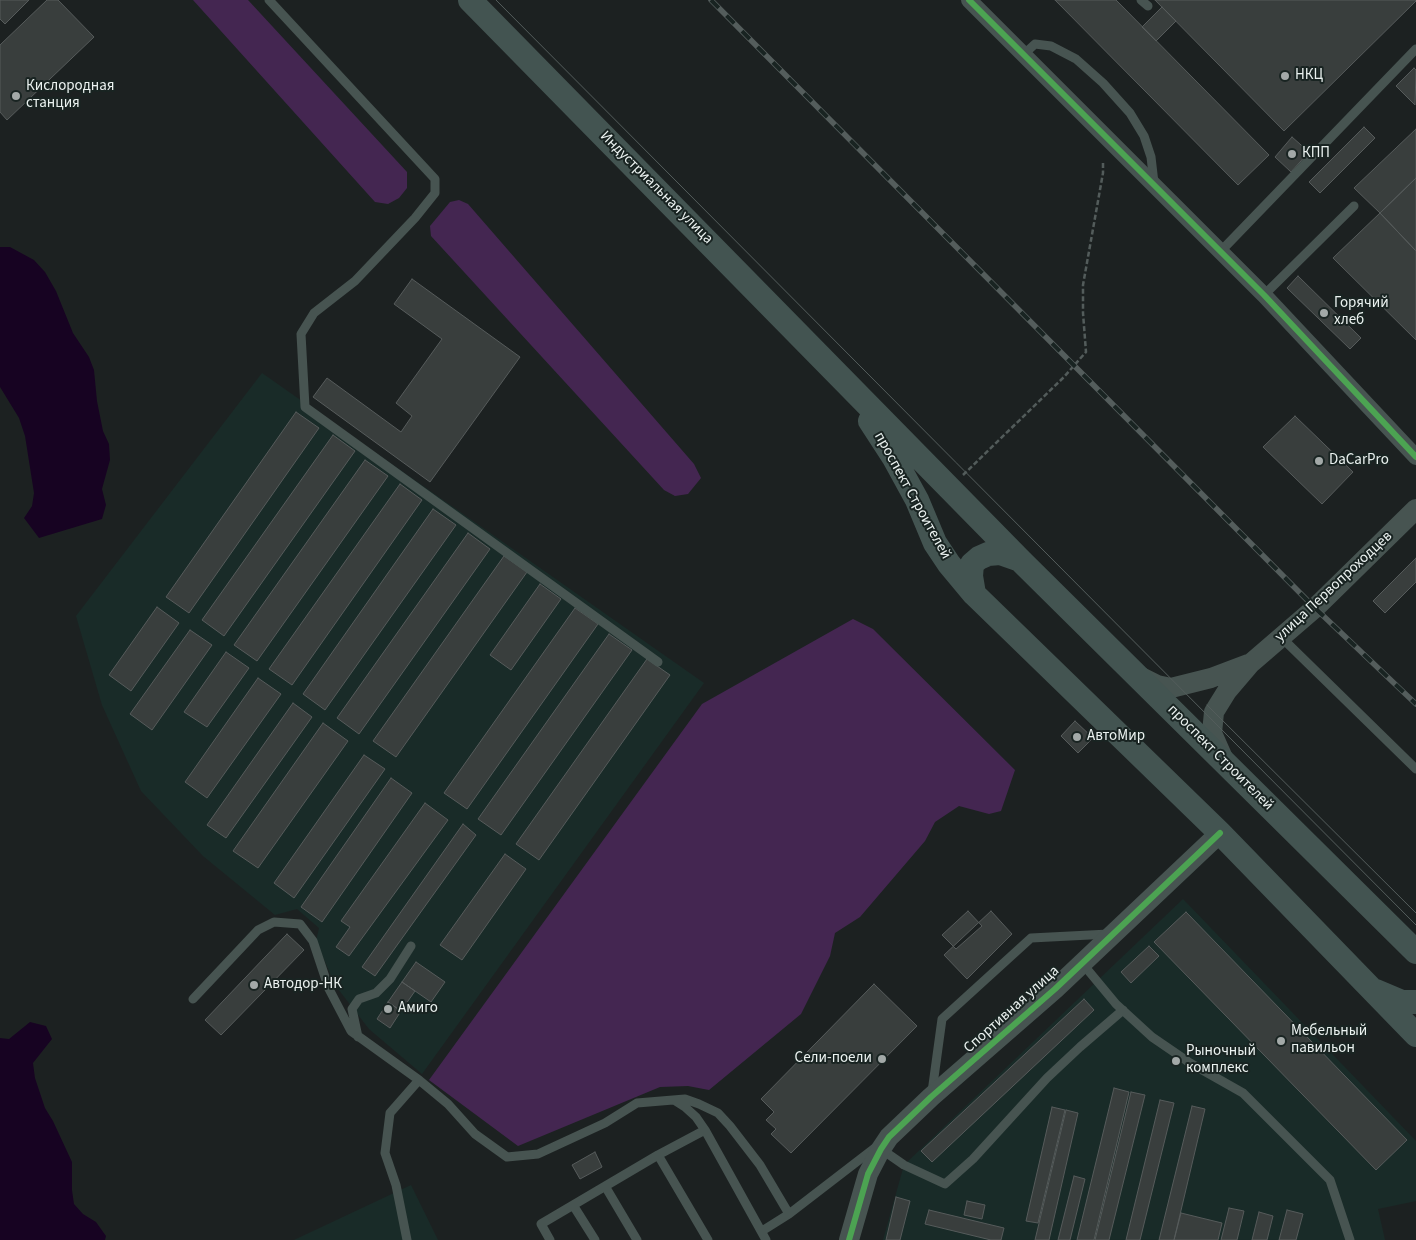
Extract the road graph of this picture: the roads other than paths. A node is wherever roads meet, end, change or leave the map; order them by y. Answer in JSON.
{"nodes":[{"id":1,"x":269,"y":0,"type":"edge"},
{"id":2,"x":470,"y":0,"type":"edge"},
{"id":3,"x":970,"y":0,"type":"edge"},
{"id":4,"x":1416,"y":50,"type":"edge"},
{"id":5,"x":1023,"y":55,"type":"junction"},
{"id":6,"x":1155,"y":187,"type":"junction"},
{"id":7,"x":1354,"y":206,"type":"dead end"},
{"id":8,"x":1221,"y":251,"type":"junction"},
{"id":9,"x":1264,"y":295,"type":"junction"},
{"id":10,"x":842,"y":377,"type":"junction"},
{"id":11,"x":1416,"y":457,"type":"edge"},
{"id":12,"x":1416,"y":509,"type":"edge"},
{"id":13,"x":1021,"y":560,"type":"junction"},
{"id":14,"x":974,"y":594,"type":"junction"},
{"id":15,"x":1282,"y":638,"type":"junction"},
{"id":16,"x":658,"y":662,"type":"dead end"},
{"id":17,"x":1250,"y":664,"type":"junction"},
{"id":18,"x":1134,"y":674,"type":"junction"},
{"id":19,"x":1228,"y":766,"type":"junction"},
{"id":20,"x":1416,"y":769,"type":"edge"},
{"id":21,"x":1220,"y":833,"type":"junction"},
{"id":22,"x":1114,"y":933,"type":"junction"},
{"id":23,"x":411,"y":946,"type":"dead end"},
{"id":24,"x":1416,"y":952,"type":"edge"},
{"id":25,"x":1082,"y":963,"type":"junction"},
{"id":26,"x":1370,"y":988,"type":"junction"},
{"id":27,"x":193,"y":999,"type":"dead end"},
{"id":28,"x":1416,"y":1002,"type":"edge"},
{"id":29,"x":1123,"y":1010,"type":"junction"},
{"id":30,"x":1416,"y":1035,"type":"edge"},
{"id":31,"x":358,"y":1037,"type":"junction"},
{"id":32,"x":419,"y":1080,"type":"junction"},
{"id":33,"x":931,"y":1097,"type":"junction"},
{"id":34,"x":673,"y":1100,"type":"junction"},
{"id":35,"x":705,"y":1130,"type":"junction"},
{"id":36,"x":885,"y":1143,"type":"junction"},
{"id":37,"x":658,"y":1155,"type":"junction"},
{"id":38,"x":605,"y":1186,"type":"junction"},
{"id":39,"x":573,"y":1205,"type":"junction"},
{"id":40,"x":789,"y":1214,"type":"junction"},
{"id":41,"x":851,"y":1233,"type":"edge"},
{"id":42,"x":764,"y":1236,"type":"edge"},
{"id":43,"x":407,"y":1240,"type":"edge"},
{"id":44,"x":550,"y":1240,"type":"edge"},
{"id":45,"x":595,"y":1240,"type":"edge"},
{"id":46,"x":637,"y":1240,"type":"edge"},
{"id":47,"x":708,"y":1240,"type":"edge"},
{"id":48,"x":1350,"y":1240,"type":"edge"}],
"edges":[{"from":1,"to":16,"type":"lane"},
{"from":2,"to":10,"type":"main road","name":"Индустриальная улица"},
{"from":3,"to":5,"type":"street"},
{"from":4,"to":8,"type":"lane"},
{"from":5,"to":6,"type":"street"},
{"from":5,"to":6,"type":"lane"},
{"from":6,"to":8,"type":"street"},
{"from":7,"to":9,"type":"lane"},
{"from":8,"to":9,"type":"street"},
{"from":9,"to":11,"type":"street"},
{"from":10,"to":13,"type":"main road","name":"проспект Строителей"},
{"from":10,"to":14,"type":"main road","name":"проспект Строителей"},
{"from":12,"to":15,"type":"street","name":"улица Первопроходцев"},
{"from":13,"to":14,"type":"main road"},
{"from":13,"to":18,"type":"main road","name":"проспект Строителей"},
{"from":14,"to":21,"type":"main road","name":"проспект Строителей"},
{"from":15,"to":17,"type":"street","name":"улица Первопроходцев"},
{"from":15,"to":20,"type":"lane"},
{"from":17,"to":18,"type":"street","name":"улица Первопроходцев"},
{"from":17,"to":19,"type":"street","name":"улица Первопроходцев"},
{"from":18,"to":19,"type":"main road","name":"проспект Строителей"},
{"from":19,"to":24,"type":"main road","name":"проспект Строителей"},
{"from":21,"to":22,"type":"street","name":"Спортивная улица"},
{"from":21,"to":26,"type":"main road","name":"проспект Строителей"},
{"from":22,"to":25,"type":"street","name":"Спортивная улица"},
{"from":22,"to":33,"type":"lane"},
{"from":23,"to":31,"type":"lane"},
{"from":25,"to":29,"type":"lane"},
{"from":25,"to":33,"type":"street","name":"Спортивная улица"},
{"from":26,"to":28,"type":"main road"},
{"from":26,"to":30,"type":"main road","name":"проспект Строителей"},
{"from":27,"to":31,"type":"lane"},
{"from":29,"to":36,"type":"lane"},
{"from":29,"to":48,"type":"lane"},
{"from":31,"to":32,"type":"lane"},
{"from":32,"to":34,"type":"lane"},
{"from":32,"to":43,"type":"lane"},
{"from":33,"to":36,"type":"street","name":"Спортивная улица"},
{"from":34,"to":35,"type":"lane"},
{"from":34,"to":40,"type":"lane"},
{"from":35,"to":37,"type":"lane"},
{"from":35,"to":42,"type":"lane"},
{"from":36,"to":40,"type":"lane"},
{"from":36,"to":41,"type":"street","name":"Спортивная улица"},
{"from":37,"to":38,"type":"lane"},
{"from":37,"to":47,"type":"lane"},
{"from":38,"to":39,"type":"lane"},
{"from":38,"to":46,"type":"lane"},
{"from":39,"to":44,"type":"lane"},
{"from":39,"to":45,"type":"lane"},
{"from":40,"to":42,"type":"lane"}]}
